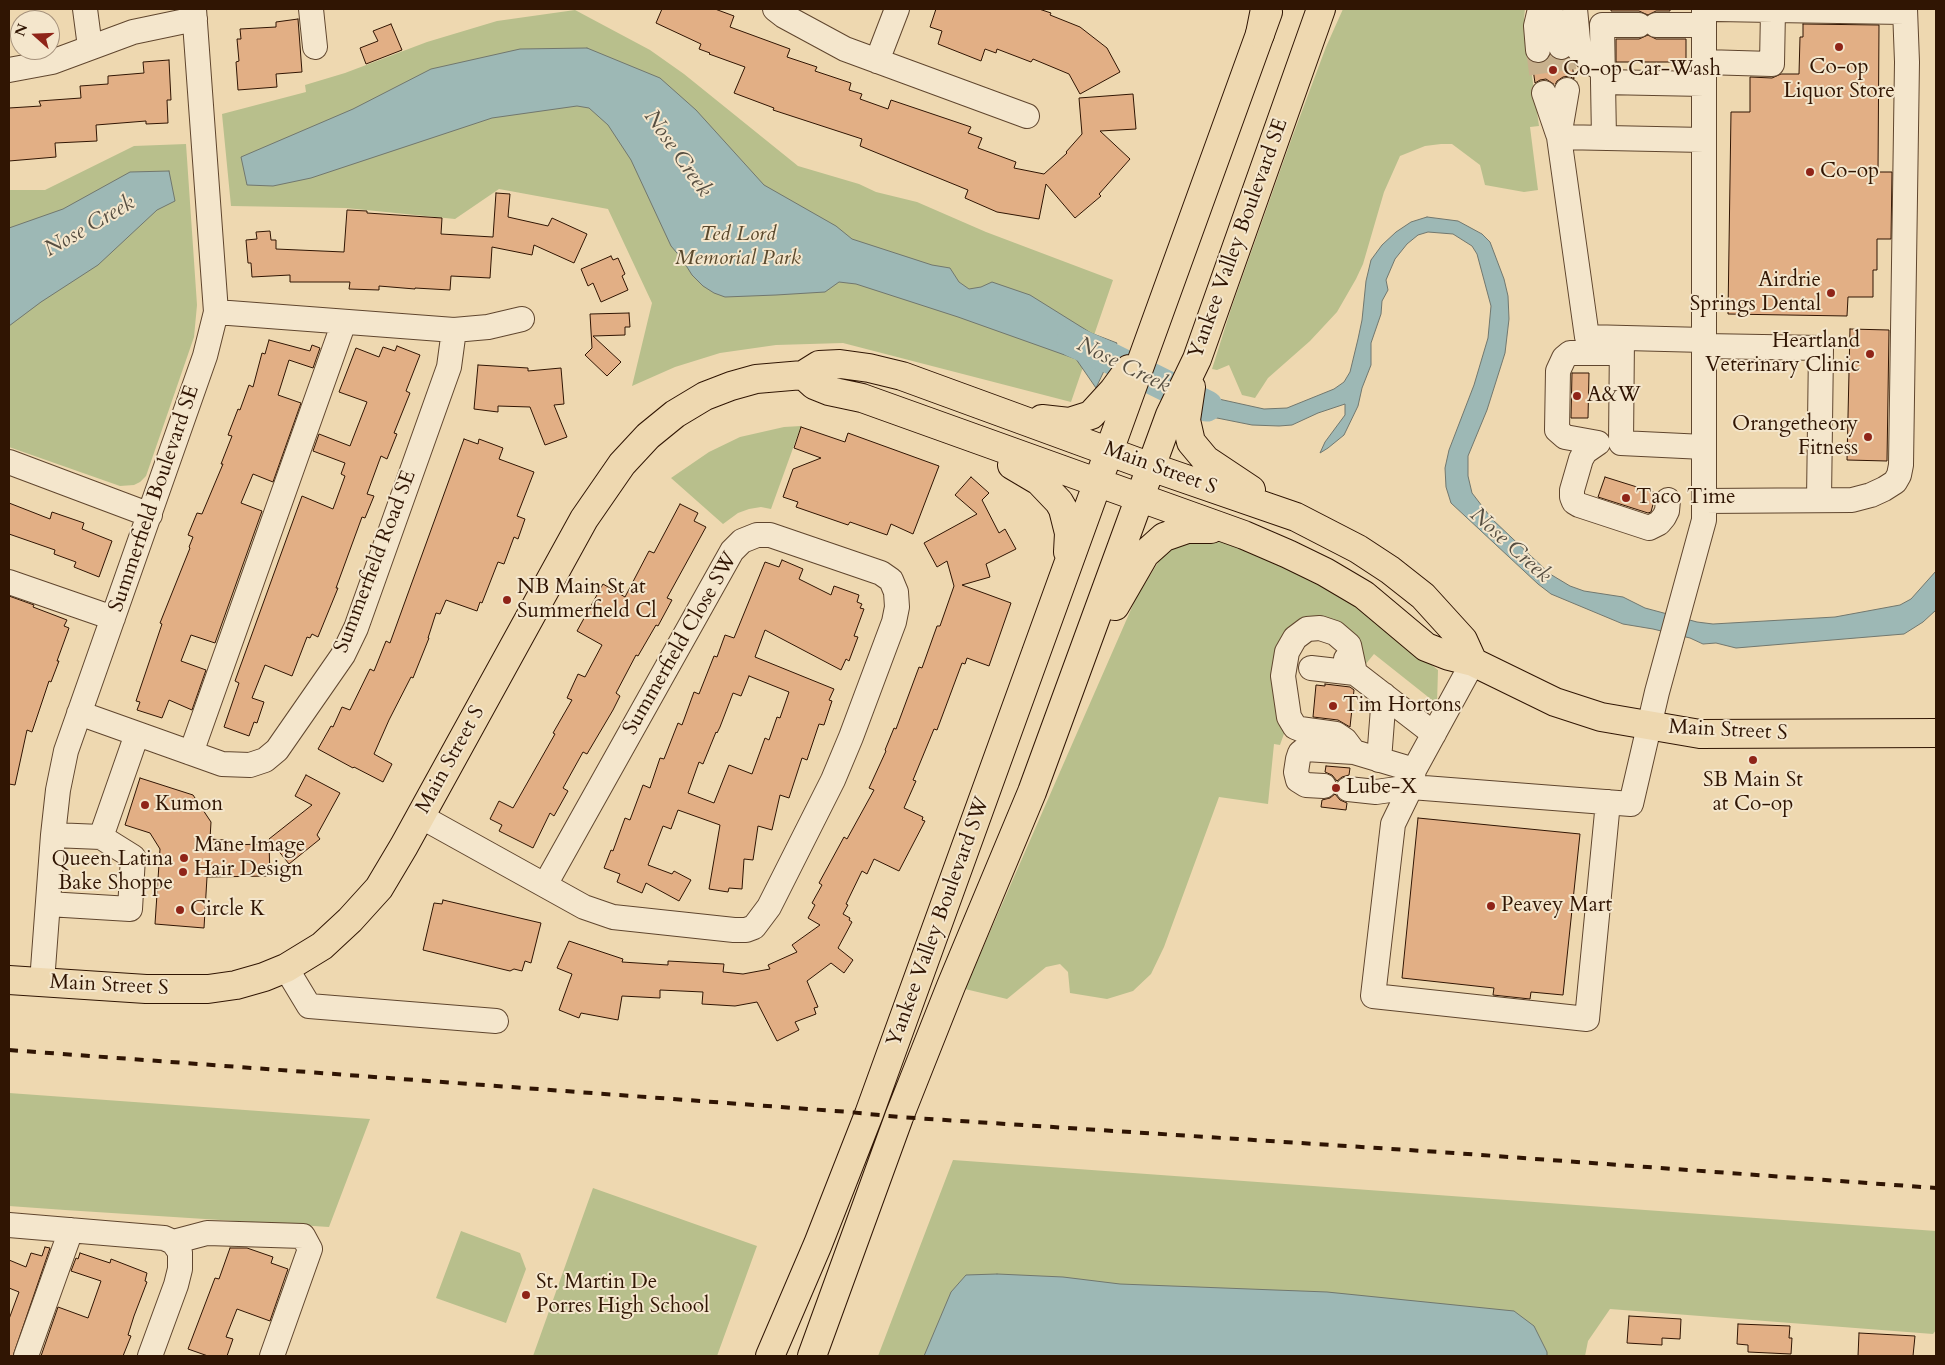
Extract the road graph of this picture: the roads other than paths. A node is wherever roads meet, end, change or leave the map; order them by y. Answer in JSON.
{"nodes":[{"id":1,"x":85,"y":9,"type":"edge"},
{"id":2,"x":312,"y":9,"type":"edge"},
{"id":3,"x":775,"y":9,"type":"edge"},
{"id":4,"x":897,"y":9,"type":"edge"},
{"id":5,"x":1269,"y":9,"type":"edge"},
{"id":6,"x":1540,"y":9,"type":"edge"},
{"id":7,"x":1548,"y":9,"type":"edge"},
{"id":8,"x":1575,"y":9,"type":"edge"},
{"id":9,"x":1321,"y":10,"type":"edge"},
{"id":10,"x":1773,"y":10,"type":"edge"},
{"id":11,"x":1905,"y":10,"type":"edge"},
{"id":12,"x":195,"y":14,"type":"edge"},
{"id":13,"x":1708,"y":14,"type":"edge"},
{"id":14,"x":1602,"y":17,"type":"edge"},
{"id":15,"x":1262,"y":21,"type":"edge"},
{"id":16,"x":90,"y":47,"type":"junction"},
{"id":17,"x":315,"y":47,"type":"dead end"},
{"id":18,"x":1561,"y":47,"type":"tunnel mouth"},
{"id":19,"x":1538,"y":50,"type":"tunnel mouth"},
{"id":20,"x":877,"y":61,"type":"junction"},
{"id":21,"x":9,"y":70,"type":"edge"},
{"id":22,"x":1704,"y":73,"type":"junction"},
{"id":23,"x":1602,"y":76,"type":"junction"},
{"id":24,"x":1567,"y":90,"type":"tunnel mouth"},
{"id":25,"x":1544,"y":93,"type":"tunnel mouth"},
{"id":26,"x":1027,"y":116,"type":"dead end"},
{"id":27,"x":1559,"y":137,"type":"junction"},
{"id":28,"x":1604,"y":138,"type":"junction"},
{"id":29,"x":1704,"y":140,"type":"junction"},
{"id":30,"x":216,"y":312,"type":"junction"},
{"id":31,"x":522,"y":319,"type":"dead end"},
{"id":32,"x":344,"y":322,"type":"junction"},
{"id":33,"x":454,"y":330,"type":"junction"},
{"id":34,"x":1148,"y":341,"type":"junction"},
{"id":35,"x":1704,"y":343,"type":"junction"},
{"id":36,"x":1622,"y":346,"type":"junction"},
{"id":37,"x":1197,"y":359,"type":"junction"},
{"id":38,"x":803,"y":375,"type":"junction"},
{"id":39,"x":1017,"y":416,"type":"junction"},
{"id":40,"x":918,"y":418,"type":"junction"},
{"id":41,"x":1704,"y":447,"type":"junction"},
{"id":42,"x":1108,"y":451,"type":"junction"},
{"id":43,"x":9,"y":462,"type":"edge"},
{"id":44,"x":1151,"y":466,"type":"junction"},
{"id":45,"x":1096,"y":483,"type":"junction"},
{"id":46,"x":1139,"y":499,"type":"junction"},
{"id":47,"x":1668,"y":500,"type":"dead end"},
{"id":48,"x":1819,"y":500,"type":"junction"},
{"id":49,"x":1704,"y":501,"type":"junction"},
{"id":50,"x":150,"y":515,"type":"junction"},
{"id":51,"x":1296,"y":517,"type":"junction"},
{"id":52,"x":1244,"y":535,"type":"junction"},
{"id":53,"x":1067,"y":563,"type":"junction"},
{"id":54,"x":9,"y":582,"type":"edge"},
{"id":55,"x":113,"y":618,"type":"junction"},
{"id":56,"x":1473,"y":662,"type":"junction"},
{"id":57,"x":1311,"y":668,"type":"dead end"},
{"id":58,"x":1355,"y":673,"type":"junction"},
{"id":59,"x":1384,"y":695,"type":"junction"},
{"id":60,"x":79,"y":713,"type":"junction"},
{"id":61,"x":1649,"y":726,"type":"junction"},
{"id":62,"x":1936,"y":733,"type":"edge"},
{"id":63,"x":137,"y":734,"type":"junction"},
{"id":64,"x":1434,"y":734,"type":"junction"},
{"id":65,"x":1354,"y":752,"type":"junction"},
{"id":66,"x":190,"y":753,"type":"junction"},
{"id":67,"x":1379,"y":760,"type":"junction"},
{"id":68,"x":1412,"y":778,"type":"junction"},
{"id":69,"x":1324,"y":786,"type":"dead end"},
{"id":70,"x":1348,"y":789,"type":"dead end"},
{"id":71,"x":1032,"y":792,"type":"junction"},
{"id":72,"x":1608,"y":802,"type":"junction"},
{"id":73,"x":420,"y":816,"type":"junction"},
{"id":74,"x":54,"y":835,"type":"junction"},
{"id":75,"x":101,"y":837,"type":"junction"},
{"id":76,"x":545,"y":885,"type":"junction"},
{"id":77,"x":48,"y":904,"type":"junction"},
{"id":78,"x":286,"y":968,"type":"junction"},
{"id":79,"x":9,"y":980,"type":"edge"},
{"id":80,"x":42,"y":982,"type":"junction"},
{"id":81,"x":496,"y":1021,"type":"dead end"},
{"id":82,"x":9,"y":1225,"type":"edge"},
{"id":83,"x":71,"y":1230,"type":"junction"},
{"id":84,"x":172,"y":1242,"type":"junction"},
{"id":85,"x":26,"y":1356,"type":"edge"},
{"id":86,"x":150,"y":1356,"type":"edge"},
{"id":87,"x":272,"y":1356,"type":"edge"},
{"id":88,"x":770,"y":1356,"type":"edge"},
{"id":89,"x":812,"y":1356,"type":"edge"}],
"edges":[{"from":1,"to":16,"type":"street"},
{"from":2,"to":17,"type":"street"},
{"from":3,"to":20,"type":"street"},
{"from":4,"to":20,"type":"street"},
{"from":5,"to":15,"type":"main road"},
{"from":6,"to":19,"type":"street"},
{"from":7,"to":18,"type":"street"},
{"from":8,"to":23,"type":"street"},
{"from":9,"to":37,"type":"main road","name":"Yankee Valley Boulevard SE"},
{"from":10,"to":11,"type":"street"},
{"from":10,"to":13,"type":"street"},
{"from":10,"to":22,"type":"street"},
{"from":11,"to":48,"type":"street"},
{"from":12,"to":16,"type":"street"},
{"from":12,"to":30,"type":"street","name":"Summerfield Boulevard SE"},
{"from":13,"to":14,"type":"street"},
{"from":13,"to":22,"type":"street"},
{"from":14,"to":23,"type":"street"},
{"from":15,"to":34,"type":"main road"},
{"from":16,"to":21,"type":"street"},
{"from":20,"to":26,"type":"street"},
{"from":22,"to":23,"type":"street"},
{"from":22,"to":29,"type":"street"},
{"from":23,"to":28,"type":"street"},
{"from":24,"to":27,"type":"street"},
{"from":25,"to":27,"type":"street"},
{"from":27,"to":28,"type":"street"},
{"from":27,"to":36,"type":"street"},
{"from":28,"to":29,"type":"street"},
{"from":29,"to":35,"type":"street"},
{"from":30,"to":32,"type":"street"},
{"from":30,"to":50,"type":"street","name":"Summerfield Boulevard SE"},
{"from":31,"to":33,"type":"street"},
{"from":32,"to":33,"type":"street"},
{"from":32,"to":66,"type":"street"},
{"from":33,"to":66,"type":"street","name":"Summerfield Road SE"},
{"from":34,"to":39,"type":"main road"},
{"from":34,"to":42,"type":"main road"},
{"from":35,"to":36,"type":"street"},
{"from":35,"to":41,"type":"street"},
{"from":35,"to":48,"type":"street"},
{"from":36,"to":41,"type":"street"},
{"from":36,"to":47,"type":"street"},
{"from":37,"to":44,"type":"main road","name":"Yankee Valley Boulevard SE"},
{"from":37,"to":51,"type":"main road"},
{"from":38,"to":39,"type":"main road","name":"Main Street S"},
{"from":38,"to":40,"type":"main road","name":"Main Street S"},
{"from":38,"to":73,"type":"main road","name":"Main Street S"},
{"from":39,"to":42,"type":"main road","name":"Main Street S"},
{"from":40,"to":45,"type":"main road","name":"Main Street S"},
{"from":40,"to":53,"type":"main road"},
{"from":41,"to":49,"type":"street"},
{"from":42,"to":44,"type":"main road","name":"Main Street S"},
{"from":42,"to":45,"type":"main road","name":"Yankee Valley Boulevard SW"},
{"from":43,"to":50,"type":"street"},
{"from":44,"to":46,"type":"main road","name":"Yankee Valley Boulevard SE"},
{"from":44,"to":51,"type":"main road","name":"Main Street S"},
{"from":45,"to":46,"type":"main road","name":"Main Street S"},
{"from":45,"to":53,"type":"main road","name":"Yankee Valley Boulevard SW"},
{"from":46,"to":52,"type":"main road","name":"Main Street S"},
{"from":46,"to":71,"type":"main road","name":"Yankee Valley Boulevard SW"},
{"from":48,"to":49,"type":"street"},
{"from":49,"to":61,"type":"street"},
{"from":50,"to":55,"type":"street","name":"Summerfield Boulevard SE"},
{"from":51,"to":56,"type":"main road","name":"Main Street S"},
{"from":52,"to":56,"type":"main road","name":"Main Street S"},
{"from":52,"to":71,"type":"main road"},
{"from":53,"to":88,"type":"main road","name":"Yankee Valley Boulevard SW"},
{"from":54,"to":55,"type":"street"},
{"from":55,"to":60,"type":"street","name":"Summerfield Boulevard SE"},
{"from":56,"to":61,"type":"main road","name":"Main Street S"},
{"from":56,"to":64,"type":"street"},
{"from":57,"to":58,"type":"street"},
{"from":58,"to":59,"type":"street"},
{"from":58,"to":65,"type":"street"},
{"from":59,"to":64,"type":"street"},
{"from":59,"to":67,"type":"street"},
{"from":60,"to":63,"type":"street","name":"Summerfield Road SE"},
{"from":60,"to":74,"type":"street","name":"Summerfield Boulevard SE"},
{"from":61,"to":62,"type":"main road","name":"Main Street S"},
{"from":61,"to":72,"type":"street"},
{"from":63,"to":66,"type":"street","name":"Summerfield Road SE"},
{"from":63,"to":75,"type":"street"},
{"from":64,"to":68,"type":"street"},
{"from":65,"to":67,"type":"street"},
{"from":65,"to":69,"type":"street"},
{"from":67,"to":68,"type":"street"},
{"from":68,"to":70,"type":"street"},
{"from":68,"to":72,"type":"street"},
{"from":68,"to":72,"type":"street"},
{"from":71,"to":89,"type":"main road","name":"Yankee Valley Boulevard SW"},
{"from":73,"to":76,"type":"street","name":"Summerfield Close SW"},
{"from":73,"to":78,"type":"main road","name":"Main Street S"},
{"from":74,"to":75,"type":"street"},
{"from":74,"to":77,"type":"street","name":"Summerfield Boulevard SE"},
{"from":75,"to":77,"type":"street"},
{"from":76,"to":76,"type":"street","name":"Summerfield Close SW"},
{"from":77,"to":80,"type":"street","name":"Summerfield Boulevard SE"},
{"from":78,"to":80,"type":"main road","name":"Main Street S"},
{"from":78,"to":81,"type":"street"},
{"from":79,"to":80,"type":"main road","name":"Main Street S"},
{"from":82,"to":83,"type":"street"},
{"from":83,"to":84,"type":"street"},
{"from":83,"to":85,"type":"street"},
{"from":84,"to":86,"type":"street"},
{"from":84,"to":87,"type":"street"}]}
